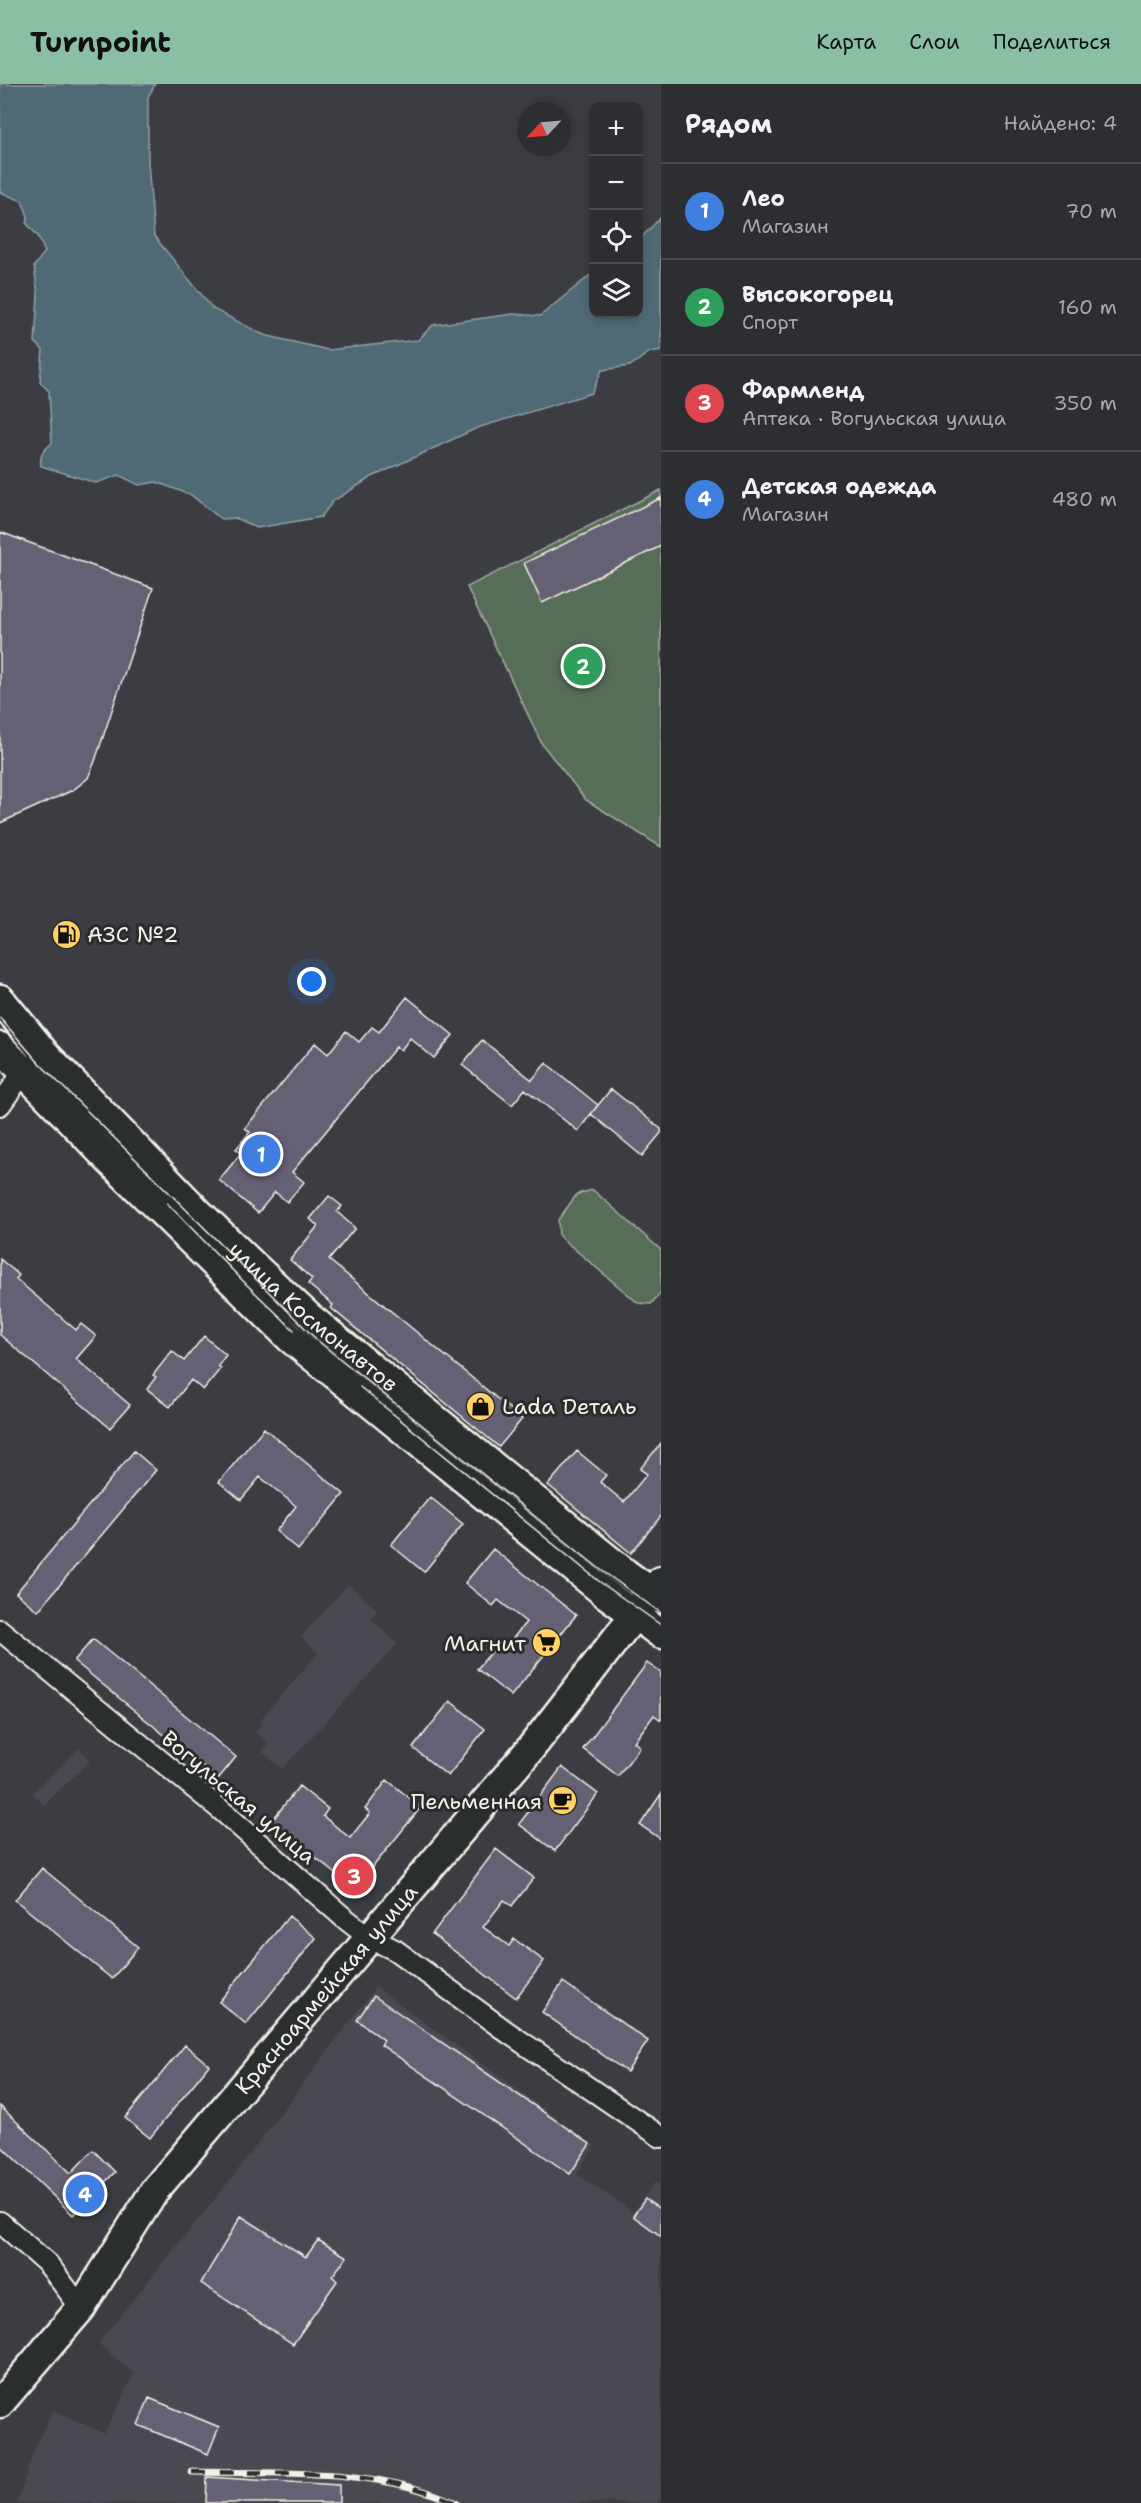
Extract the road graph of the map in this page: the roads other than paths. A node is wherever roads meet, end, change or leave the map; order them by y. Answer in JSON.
{"nodes":[{"id":1,"x":0,"y":999,"type":"edge"},
{"id":2,"x":0,"y":1047,"type":"edge"},
{"id":3,"x":45,"y":1054,"type":"junction"},
{"id":4,"x":23,"y":1073,"type":"junction"},
{"id":5,"x":0,"y":1105,"type":"edge"},
{"id":6,"x":658,"y":1590,"type":"edge"},
{"id":7,"x":632,"y":1615,"type":"junction"},
{"id":8,"x":0,"y":1630,"type":"edge"},
{"id":9,"x":661,"y":1635,"type":"edge"},
{"id":10,"x":370,"y":1938,"type":"junction"},
{"id":11,"x":661,"y":2137,"type":"edge"},
{"id":12,"x":0,"y":2222,"type":"edge"},
{"id":13,"x":81,"y":2308,"type":"junction"},
{"id":14,"x":0,"y":2403,"type":"edge"}],
"edges":[{"from":1,"to":3,"type":"main road","name":"улица Космонавтов"},
{"from":2,"to":4,"type":"main road","name":"улица Космонавтов"},
{"from":3,"to":4,"type":"street"},
{"from":3,"to":6,"type":"main road","name":"улица Космонавтов"},
{"from":4,"to":5,"type":"street"},
{"from":4,"to":7,"type":"main road","name":"улица Космонавтов"},
{"from":6,"to":7,"type":"main road","name":"Красноармейская улица"},
{"from":7,"to":9,"type":"main road","name":"улица Космонавтов"},
{"from":7,"to":10,"type":"main road","name":"Красноармейская улица"},
{"from":8,"to":10,"type":"street","name":"Вогульская улица"},
{"from":10,"to":11,"type":"street","name":"Вогульская улица"},
{"from":10,"to":13,"type":"main road","name":"Красноармейская улица"},
{"from":12,"to":13,"type":"street"},
{"from":13,"to":14,"type":"main road","name":"Красноармейская улица"}]}
